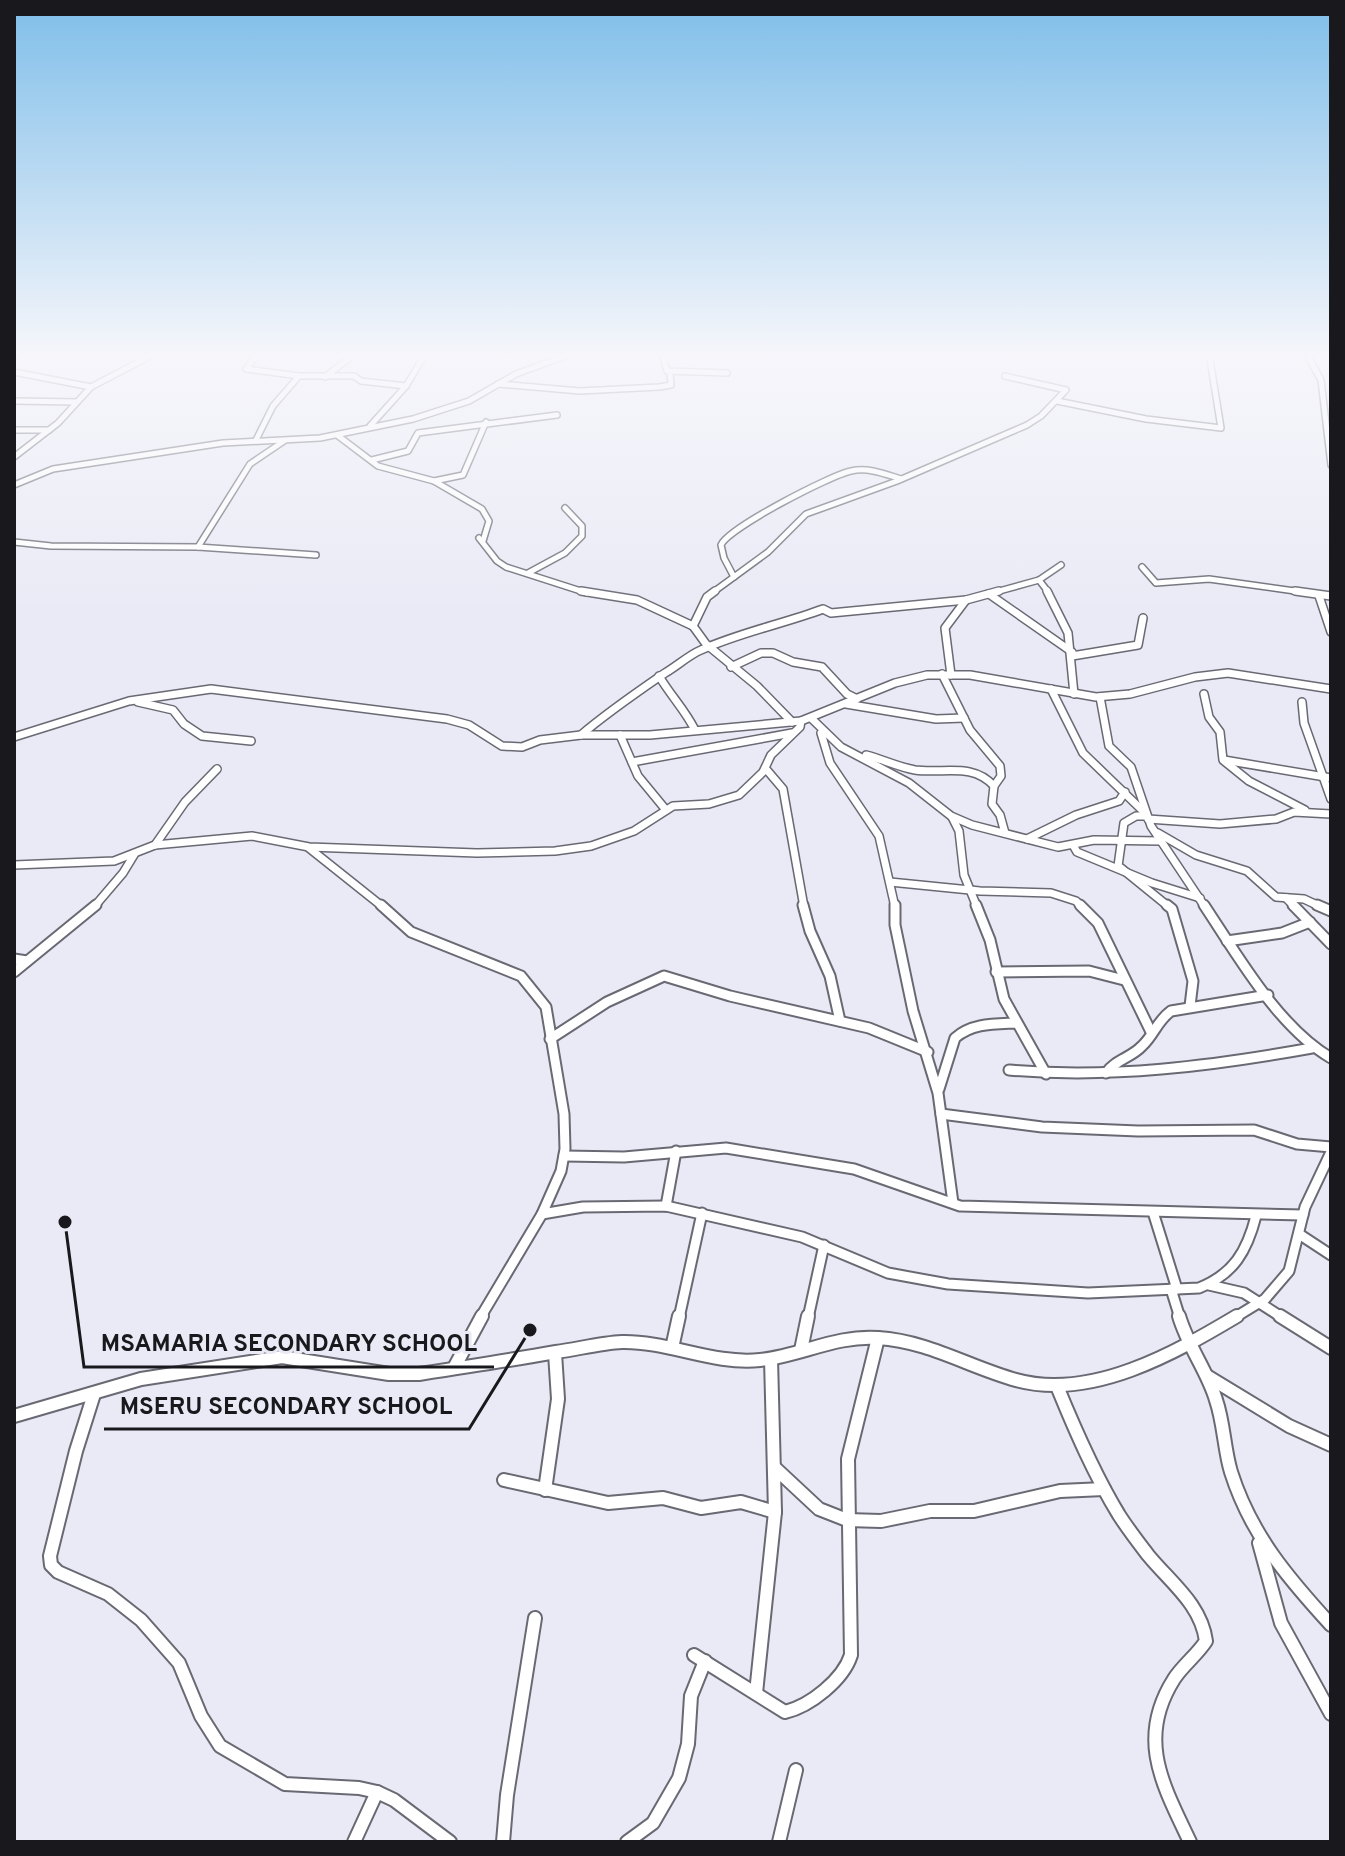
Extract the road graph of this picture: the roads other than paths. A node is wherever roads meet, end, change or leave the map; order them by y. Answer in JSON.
{"nodes":[{"id":1,"x":37,"y":440,"type":"edge"},
{"id":2,"x":256,"y":440,"type":"joint"},
{"id":3,"x":296,"y":440,"type":"edge"},
{"id":4,"x":343,"y":440,"type":"edge"},
{"id":5,"x":414,"y":440,"type":"edge"},
{"id":6,"x":478,"y":440,"type":"edge"},
{"id":7,"x":992,"y":440,"type":"edge"},
{"id":8,"x":1328,"y":440,"type":"edge"},
{"id":9,"x":284,"y":441,"type":"junction"},
{"id":10,"x":14,"y":457,"type":"edge"},
{"id":11,"x":372,"y":460,"type":"junction"},
{"id":12,"x":1331,"y":465,"type":"edge"},
{"id":13,"x":901,"y":480,"type":"junction"},
{"id":14,"x":434,"y":481,"type":"junction"},
{"id":15,"x":14,"y":485,"type":"edge"},
{"id":16,"x":565,"y":508,"type":"dead end"},
{"id":17,"x":14,"y":542,"type":"edge"},
{"id":18,"x":198,"y":547,"type":"junction"},
{"id":19,"x":316,"y":555,"type":"dead end"},
{"id":20,"x":1061,"y":565,"type":"dead end"},
{"id":21,"x":1142,"y":567,"type":"dead end"},
{"id":22,"x":528,"y":573,"type":"junction"},
{"id":23,"x":734,"y":577,"type":"junction"},
{"id":24,"x":1039,"y":580,"type":"junction"},
{"id":25,"x":989,"y":594,"type":"junction"},
{"id":26,"x":1319,"y":596,"type":"junction"},
{"id":27,"x":1331,"y":596,"type":"edge"},
{"id":28,"x":966,"y":600,"type":"junction"},
{"id":29,"x":1143,"y":618,"type":"dead end"},
{"id":30,"x":693,"y":626,"type":"junction"},
{"id":31,"x":1331,"y":631,"type":"edge"},
{"id":32,"x":708,"y":646,"type":"junction"},
{"id":33,"x":1072,"y":654,"type":"junction"},
{"id":34,"x":731,"y":667,"type":"junction"},
{"id":35,"x":946,"y":674,"type":"junction"},
{"id":36,"x":659,"y":676,"type":"junction"},
{"id":37,"x":1051,"y":689,"type":"junction"},
{"id":38,"x":1331,"y":689,"type":"edge"},
{"id":39,"x":1074,"y":694,"type":"junction"},
{"id":40,"x":1204,"y":694,"type":"dead end"},
{"id":41,"x":1100,"y":697,"type":"junction"},
{"id":42,"x":857,"y":699,"type":"junction"},
{"id":43,"x":129,"y":701,"type":"junction"},
{"id":44,"x":1302,"y":702,"type":"dead end"},
{"id":45,"x":845,"y":704,"type":"junction"},
{"id":46,"x":964,"y":718,"type":"junction"},
{"id":47,"x":812,"y":719,"type":"junction"},
{"id":48,"x":797,"y":722,"type":"junction"},
{"id":49,"x":695,"y":730,"type":"junction"},
{"id":50,"x":794,"y":733,"type":"junction"},
{"id":51,"x":821,"y":733,"type":"junction"},
{"id":52,"x":581,"y":735,"type":"junction"},
{"id":53,"x":620,"y":735,"type":"junction"},
{"id":54,"x":14,"y":737,"type":"edge"},
{"id":55,"x":251,"y":741,"type":"dead end"},
{"id":56,"x":854,"y":753,"type":"junction"},
{"id":57,"x":1223,"y":760,"type":"junction"},
{"id":58,"x":632,"y":762,"type":"junction"},
{"id":59,"x":217,"y":769,"type":"dead end"},
{"id":60,"x":766,"y":769,"type":"junction"},
{"id":61,"x":1328,"y":777,"type":"edge"},
{"id":62,"x":994,"y":786,"type":"junction"},
{"id":63,"x":1125,"y":792,"type":"junction"},
{"id":64,"x":1331,"y":799,"type":"edge"},
{"id":65,"x":666,"y":810,"type":"junction"},
{"id":66,"x":1309,"y":812,"type":"junction"},
{"id":67,"x":1331,"y":814,"type":"edge"},
{"id":68,"x":952,"y":816,"type":"junction"},
{"id":69,"x":1147,"y":816,"type":"junction"},
{"id":70,"x":1154,"y":830,"type":"junction"},
{"id":71,"x":1005,"y":833,"type":"junction"},
{"id":72,"x":1027,"y":839,"type":"junction"},
{"id":73,"x":1161,"y":841,"type":"junction"},
{"id":74,"x":1123,"y":844,"type":"junction"},
{"id":75,"x":155,"y":845,"type":"junction"},
{"id":76,"x":1073,"y":845,"type":"junction"},
{"id":77,"x":309,"y":847,"type":"junction"},
{"id":78,"x":134,"y":855,"type":"junction"},
{"id":79,"x":14,"y":865,"type":"edge"},
{"id":80,"x":1120,"y":867,"type":"junction"},
{"id":81,"x":890,"y":882,"type":"junction"},
{"id":82,"x":970,"y":890,"type":"junction"},
{"id":83,"x":1286,"y":898,"type":"junction"},
{"id":84,"x":1201,"y":899,"type":"junction"},
{"id":85,"x":1331,"y":911,"type":"edge"},
{"id":86,"x":1310,"y":922,"type":"junction"},
{"id":87,"x":1227,"y":941,"type":"junction"},
{"id":88,"x":1331,"y":944,"type":"edge"},
{"id":89,"x":14,"y":959,"type":"edge"},
{"id":90,"x":27,"y":961,"type":"junction"},
{"id":91,"x":14,"y":972,"type":"edge"},
{"id":92,"x":996,"y":972,"type":"junction"},
{"id":93,"x":1124,"y":980,"type":"junction"},
{"id":94,"x":1268,"y":995,"type":"junction"},
{"id":95,"x":1190,"y":1006,"type":"junction"},
{"id":96,"x":840,"y":1021,"type":"junction"},
{"id":97,"x":1016,"y":1023,"type":"junction"},
{"id":98,"x":1151,"y":1032,"type":"junction"},
{"id":99,"x":550,"y":1039,"type":"junction"},
{"id":100,"x":1312,"y":1048,"type":"junction"},
{"id":101,"x":928,"y":1052,"type":"junction"},
{"id":102,"x":1331,"y":1058,"type":"edge"},
{"id":103,"x":1009,"y":1070,"type":"dead end"},
{"id":104,"x":1106,"y":1073,"type":"junction"},
{"id":105,"x":1046,"y":1074,"type":"junction"},
{"id":106,"x":938,"y":1093,"type":"junction"},
{"id":107,"x":941,"y":1114,"type":"junction"},
{"id":108,"x":1331,"y":1149,"type":"edge"},
{"id":109,"x":676,"y":1151,"type":"junction"},
{"id":110,"x":564,"y":1156,"type":"junction"},
{"id":111,"x":953,"y":1203,"type":"junction"},
{"id":112,"x":666,"y":1206,"type":"junction"},
{"id":113,"x":1153,"y":1212,"type":"junction"},
{"id":114,"x":702,"y":1213,"type":"junction"},
{"id":115,"x":542,"y":1214,"type":"junction"},
{"id":116,"x":1303,"y":1215,"type":"junction"},
{"id":117,"x":1256,"y":1216,"type":"junction"},
{"id":118,"x":1299,"y":1234,"type":"junction"},
{"id":119,"x":824,"y":1245,"type":"junction"},
{"id":120,"x":1331,"y":1255,"type":"edge"},
{"id":121,"x":1207,"y":1285,"type":"junction"},
{"id":122,"x":1174,"y":1289,"type":"junction"},
{"id":123,"x":1261,"y":1302,"type":"junction"},
{"id":124,"x":878,"y":1338,"type":"junction"},
{"id":125,"x":1187,"y":1343,"type":"junction"},
{"id":126,"x":672,"y":1348,"type":"junction"},
{"id":127,"x":1331,"y":1348,"type":"edge"},
{"id":128,"x":801,"y":1350,"type":"junction"},
{"id":129,"x":555,"y":1353,"type":"junction"},
{"id":130,"x":771,"y":1359,"type":"junction"},
{"id":131,"x":454,"y":1368,"type":"junction"},
{"id":132,"x":1206,"y":1376,"type":"junction"},
{"id":133,"x":1057,"y":1386,"type":"junction"},
{"id":134,"x":94,"y":1394,"type":"junction"},
{"id":135,"x":14,"y":1416,"type":"edge"},
{"id":136,"x":1331,"y":1445,"type":"edge"},
{"id":137,"x":775,"y":1468,"type":"junction"},
{"id":138,"x":504,"y":1480,"type":"dead end"},
{"id":139,"x":1104,"y":1489,"type":"junction"},
{"id":140,"x":545,"y":1490,"type":"junction"},
{"id":141,"x":775,"y":1512,"type":"junction"},
{"id":142,"x":847,"y":1520,"type":"junction"},
{"id":143,"x":1254,"y":1527,"type":"junction"},
{"id":144,"x":535,"y":1618,"type":"dead end"},
{"id":145,"x":1331,"y":1625,"type":"edge"},
{"id":146,"x":756,"y":1693,"type":"junction"},
{"id":147,"x":1331,"y":1714,"type":"edge"},
{"id":148,"x":796,"y":1770,"type":"dead end"},
{"id":149,"x":377,"y":1792,"type":"junction"},
{"id":150,"x":354,"y":1842,"type":"edge"},
{"id":151,"x":450,"y":1842,"type":"edge"},
{"id":152,"x":503,"y":1842,"type":"edge"},
{"id":153,"x":627,"y":1842,"type":"edge"},
{"id":154,"x":779,"y":1842,"type":"edge"},
{"id":155,"x":1190,"y":1842,"type":"edge"}],
"edges":[{"from":1,"to":10,"type":"street"},
{"from":2,"to":9,"type":"street"},
{"from":2,"to":15,"type":"street"},
{"from":3,"to":9,"type":"street"},
{"from":4,"to":11,"type":"street"},
{"from":5,"to":11,"type":"street"},
{"from":6,"to":14,"type":"street"},
{"from":7,"to":13,"type":"street"},
{"from":8,"to":12,"type":"street"},
{"from":9,"to":18,"type":"street"},
{"from":11,"to":14,"type":"street"},
{"from":13,"to":23,"type":"street"},
{"from":13,"to":23,"type":"street"},
{"from":14,"to":22,"type":"street"},
{"from":16,"to":22,"type":"street"},
{"from":17,"to":18,"type":"street"},
{"from":18,"to":19,"type":"street"},
{"from":20,"to":24,"type":"street"},
{"from":21,"to":26,"type":"street"},
{"from":22,"to":30,"type":"street"},
{"from":23,"to":30,"type":"street"},
{"from":24,"to":25,"type":"street"},
{"from":24,"to":33,"type":"street"},
{"from":25,"to":28,"type":"street"},
{"from":25,"to":33,"type":"street"},
{"from":26,"to":27,"type":"street"},
{"from":26,"to":31,"type":"street"},
{"from":28,"to":32,"type":"street"},
{"from":28,"to":35,"type":"street"},
{"from":29,"to":33,"type":"street"},
{"from":30,"to":32,"type":"street"},
{"from":32,"to":34,"type":"street"},
{"from":32,"to":36,"type":"street"},
{"from":33,"to":39,"type":"street"},
{"from":34,"to":42,"type":"street"},
{"from":34,"to":48,"type":"street"},
{"from":35,"to":37,"type":"street"},
{"from":35,"to":42,"type":"street"},
{"from":35,"to":46,"type":"street"},
{"from":36,"to":49,"type":"street"},
{"from":36,"to":52,"type":"street"},
{"from":37,"to":39,"type":"street"},
{"from":37,"to":63,"type":"street"},
{"from":38,"to":41,"type":"street"},
{"from":39,"to":41,"type":"street"},
{"from":40,"to":57,"type":"street"},
{"from":41,"to":69,"type":"street"},
{"from":42,"to":45,"type":"street"},
{"from":43,"to":52,"type":"street"},
{"from":43,"to":54,"type":"street"},
{"from":43,"to":55,"type":"street"},
{"from":44,"to":61,"type":"street"},
{"from":45,"to":46,"type":"street"},
{"from":45,"to":47,"type":"street"},
{"from":46,"to":62,"type":"street"},
{"from":47,"to":48,"type":"street"},
{"from":47,"to":51,"type":"street"},
{"from":48,"to":49,"type":"street"},
{"from":48,"to":50,"type":"street"},
{"from":49,"to":53,"type":"street"},
{"from":50,"to":58,"type":"street"},
{"from":50,"to":60,"type":"street"},
{"from":51,"to":56,"type":"street"},
{"from":51,"to":81,"type":"street"},
{"from":52,"to":53,"type":"street"},
{"from":53,"to":58,"type":"street"},
{"from":56,"to":62,"type":"street"},
{"from":56,"to":68,"type":"street"},
{"from":57,"to":61,"type":"street"},
{"from":57,"to":66,"type":"street"},
{"from":58,"to":65,"type":"street"},
{"from":59,"to":75,"type":"street"},
{"from":60,"to":65,"type":"street"},
{"from":60,"to":96,"type":"street"},
{"from":61,"to":64,"type":"street"},
{"from":62,"to":71,"type":"street"},
{"from":63,"to":69,"type":"street"},
{"from":63,"to":72,"type":"street"},
{"from":65,"to":77,"type":"street"},
{"from":66,"to":67,"type":"street"},
{"from":66,"to":69,"type":"street"},
{"from":68,"to":71,"type":"street"},
{"from":68,"to":82,"type":"street"},
{"from":69,"to":70,"type":"street"},
{"from":69,"to":74,"type":"street"},
{"from":70,"to":73,"type":"street"},
{"from":70,"to":83,"type":"street"},
{"from":71,"to":72,"type":"street"},
{"from":72,"to":76,"type":"street"},
{"from":73,"to":74,"type":"street"},
{"from":73,"to":84,"type":"street"},
{"from":74,"to":76,"type":"street"},
{"from":74,"to":80,"type":"street"},
{"from":75,"to":77,"type":"street"},
{"from":75,"to":78,"type":"street"},
{"from":76,"to":80,"type":"street"},
{"from":77,"to":99,"type":"street"},
{"from":78,"to":79,"type":"street"},
{"from":78,"to":90,"type":"street"},
{"from":80,"to":84,"type":"street"},
{"from":80,"to":95,"type":"street"},
{"from":81,"to":82,"type":"street"},
{"from":81,"to":101,"type":"street"},
{"from":82,"to":92,"type":"street"},
{"from":82,"to":93,"type":"street"},
{"from":83,"to":85,"type":"street"},
{"from":83,"to":86,"type":"street"},
{"from":84,"to":87,"type":"street"},
{"from":86,"to":87,"type":"street"},
{"from":86,"to":88,"type":"street"},
{"from":87,"to":94,"type":"street"},
{"from":89,"to":90,"type":"street"},
{"from":90,"to":91,"type":"street"},
{"from":92,"to":93,"type":"street"},
{"from":92,"to":97,"type":"street"},
{"from":93,"to":98,"type":"street"},
{"from":94,"to":95,"type":"street"},
{"from":94,"to":100,"type":"street"},
{"from":95,"to":98,"type":"street"},
{"from":96,"to":99,"type":"street"},
{"from":96,"to":101,"type":"street"},
{"from":97,"to":105,"type":"street"},
{"from":97,"to":106,"type":"street"},
{"from":98,"to":104,"type":"street"},
{"from":99,"to":110,"type":"street"},
{"from":100,"to":102,"type":"street"},
{"from":100,"to":104,"type":"street"},
{"from":101,"to":106,"type":"street"},
{"from":103,"to":105,"type":"street"},
{"from":104,"to":105,"type":"street"},
{"from":106,"to":107,"type":"street"},
{"from":107,"to":108,"type":"street"},
{"from":107,"to":111,"type":"street"},
{"from":108,"to":116,"type":"street"},
{"from":109,"to":110,"type":"street"},
{"from":109,"to":111,"type":"street"},
{"from":109,"to":112,"type":"street"},
{"from":110,"to":115,"type":"street"},
{"from":111,"to":113,"type":"street"},
{"from":112,"to":114,"type":"street"},
{"from":112,"to":115,"type":"street"},
{"from":113,"to":117,"type":"street"},
{"from":113,"to":122,"type":"street"},
{"from":114,"to":119,"type":"street"},
{"from":114,"to":126,"type":"street"},
{"from":115,"to":131,"type":"street"},
{"from":116,"to":117,"type":"street"},
{"from":116,"to":118,"type":"street"},
{"from":117,"to":121,"type":"street"},
{"from":118,"to":120,"type":"street"},
{"from":118,"to":123,"type":"street"},
{"from":119,"to":122,"type":"street"},
{"from":119,"to":128,"type":"street"},
{"from":121,"to":122,"type":"street"},
{"from":121,"to":123,"type":"street"},
{"from":122,"to":125,"type":"street"},
{"from":123,"to":125,"type":"street"},
{"from":123,"to":127,"type":"street"},
{"from":124,"to":128,"type":"street"},
{"from":124,"to":133,"type":"street"},
{"from":124,"to":142,"type":"street"},
{"from":125,"to":132,"type":"street"},
{"from":125,"to":133,"type":"street"},
{"from":126,"to":129,"type":"street"},
{"from":126,"to":130,"type":"street"},
{"from":128,"to":130,"type":"street"},
{"from":129,"to":131,"type":"street"},
{"from":129,"to":140,"type":"street"},
{"from":130,"to":137,"type":"street"},
{"from":131,"to":134,"type":"street"},
{"from":132,"to":136,"type":"street"},
{"from":132,"to":143,"type":"street"},
{"from":133,"to":139,"type":"street"},
{"from":134,"to":135,"type":"street"},
{"from":134,"to":149,"type":"street"},
{"from":137,"to":141,"type":"street"},
{"from":137,"to":142,"type":"street"},
{"from":138,"to":140,"type":"street"},
{"from":139,"to":142,"type":"street"},
{"from":139,"to":155,"type":"street"},
{"from":140,"to":141,"type":"street"},
{"from":141,"to":146,"type":"street"},
{"from":142,"to":146,"type":"street"},
{"from":143,"to":145,"type":"street"},
{"from":143,"to":147,"type":"street"},
{"from":144,"to":152,"type":"street"},
{"from":146,"to":153,"type":"street"},
{"from":148,"to":154,"type":"street"},
{"from":149,"to":150,"type":"street"},
{"from":149,"to":151,"type":"street"}]}
